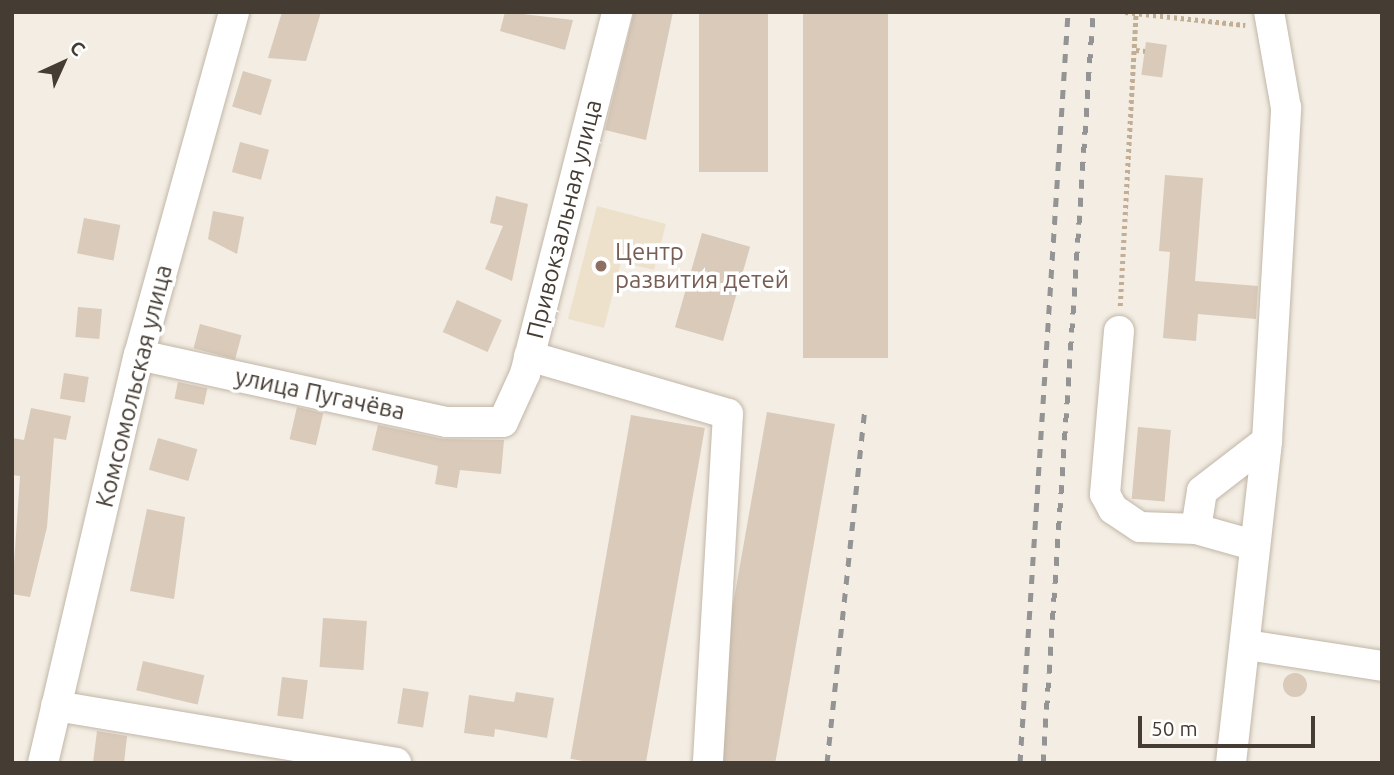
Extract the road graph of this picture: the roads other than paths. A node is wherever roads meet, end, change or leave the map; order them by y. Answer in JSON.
{"nodes":[{"id":1,"x":234,"y":12,"type":"edge"},
{"id":2,"x":617,"y":12,"type":"edge"},
{"id":3,"x":1270,"y":20,"type":"edge"},
{"id":4,"x":1119,"y":331,"type":"road end"},
{"id":5,"x":139,"y":355,"type":"junction"},
{"id":6,"x":529,"y":356,"type":"junction"},
{"id":7,"x":503,"y":422,"type":"joint"},
{"id":8,"x":1267,"y":441,"type":"junction"},
{"id":9,"x":1196,"y":529,"type":"junction"},
{"id":10,"x":1253,"y":545,"type":"junction"},
{"id":11,"x":1247,"y":645,"type":"junction"},
{"id":12,"x":1382,"y":666,"type":"edge"},
{"id":13,"x":56,"y":706,"type":"junction"},
{"id":14,"x":43,"y":763,"type":"edge"},
{"id":15,"x":396,"y":763,"type":"edge"},
{"id":16,"x":708,"y":763,"type":"edge"},
{"id":17,"x":1231,"y":763,"type":"edge"}],
"edges":[{"from":1,"to":5,"type":"street","name":"Комсомольская улица"},
{"from":2,"to":6,"type":"street","name":"Привокзальная улица"},
{"from":3,"to":8,"type":"street"},
{"from":4,"to":9,"type":"street"},
{"from":5,"to":7,"type":"street","name":"улица Пугачёва"},
{"from":5,"to":13,"type":"street","name":"Комсомольская улица"},
{"from":6,"to":7,"type":"street","name":"Привокзальная улица"},
{"from":6,"to":16,"type":"street"},
{"from":8,"to":9,"type":"street"},
{"from":8,"to":10,"type":"street"},
{"from":9,"to":10,"type":"street"},
{"from":10,"to":11,"type":"street"},
{"from":11,"to":12,"type":"street"},
{"from":11,"to":17,"type":"street"},
{"from":13,"to":14,"type":"street","name":"Комсомольская улица"},
{"from":13,"to":15,"type":"street"}]}
